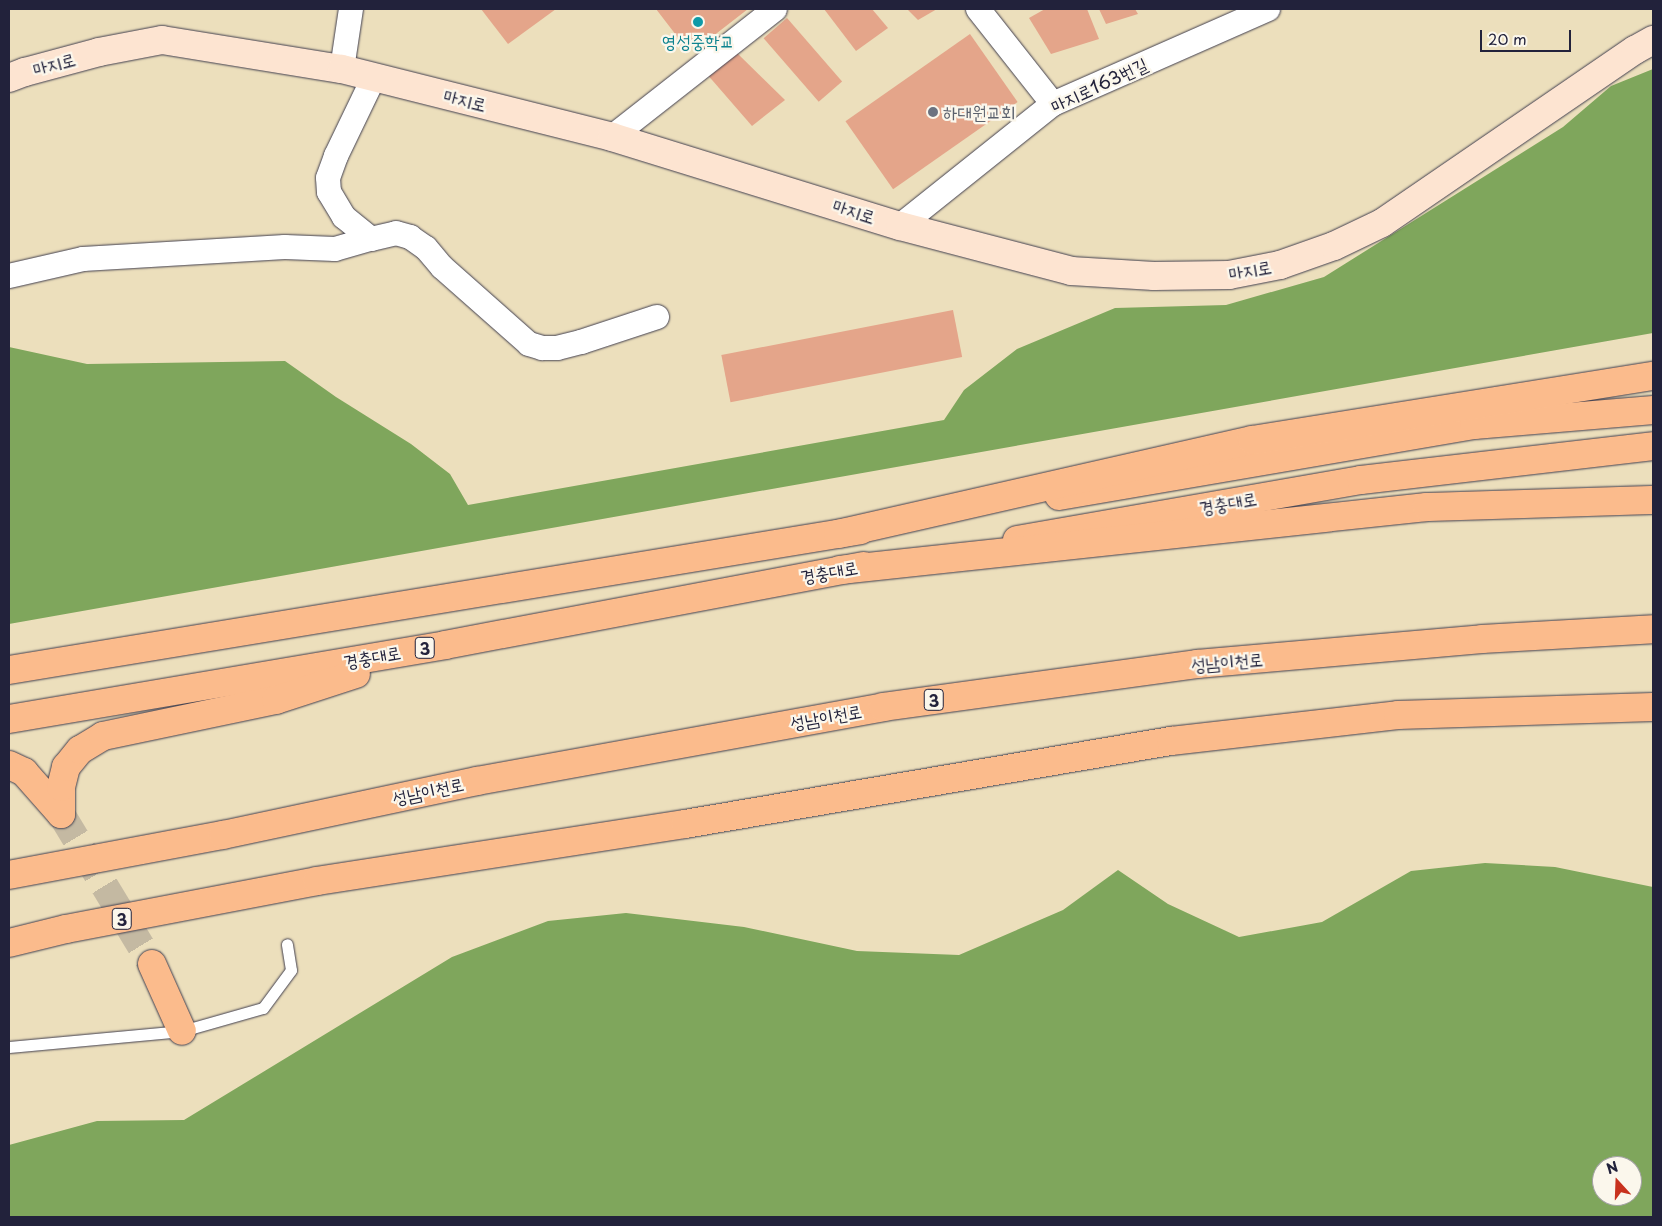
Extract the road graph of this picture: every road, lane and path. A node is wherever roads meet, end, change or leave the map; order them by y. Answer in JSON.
{"nodes":[{"id":1,"x":351,"y":9,"type":"edge"},
{"id":2,"x":775,"y":9,"type":"edge"},
{"id":3,"x":978,"y":9,"type":"edge"},
{"id":4,"x":1268,"y":9,"type":"edge"},
{"id":5,"x":1653,"y":40,"type":"edge"},
{"id":6,"x":342,"y":69,"type":"junction"},
{"id":7,"x":374,"y":77,"type":"junction"},
{"id":8,"x":9,"y":78,"type":"edge"},
{"id":9,"x":1053,"y":104,"type":"junction"},
{"id":10,"x":612,"y":137,"type":"junction"},
{"id":11,"x":900,"y":226,"type":"junction"},
{"id":12,"x":371,"y":240,"type":"junction"},
{"id":13,"x":9,"y":276,"type":"edge"},
{"id":14,"x":657,"y":317,"type":"dead end"},
{"id":15,"x":1653,"y":376,"type":"edge"},
{"id":16,"x":1653,"y":410,"type":"edge"},
{"id":17,"x":1653,"y":446,"type":"edge"},
{"id":18,"x":1653,"y":500,"type":"edge"},
{"id":19,"x":838,"y":534,"type":"junction"},
{"id":20,"x":840,"y":570,"type":"junction"},
{"id":21,"x":1653,"y":629,"type":"edge"},
{"id":22,"x":445,"y":645,"type":"junction"},
{"id":23,"x":9,"y":670,"type":"edge"},
{"id":24,"x":1653,"y":707,"type":"edge"},
{"id":25,"x":9,"y":719,"type":"edge"},
{"id":26,"x":9,"y":765,"type":"edge"},
{"id":27,"x":9,"y":875,"type":"edge"},
{"id":28,"x":9,"y":943,"type":"edge"},
{"id":29,"x":287,"y":944,"type":"dead end"},
{"id":30,"x":152,"y":964,"type":"tunnel mouth"},
{"id":31,"x":182,"y":1031,"type":"junction"},
{"id":32,"x":9,"y":1047,"type":"edge"}],
"edges":[{"from":1,"to":6,"type":"street"},
{"from":2,"to":10,"type":"street"},
{"from":3,"to":9,"type":"street"},
{"from":4,"to":9,"type":"street","name":"마지로163번길"},
{"from":5,"to":11,"type":"main road","name":"마지로"},
{"from":6,"to":7,"type":"main road","name":"마지로"},
{"from":6,"to":8,"type":"main road","name":"마지로"},
{"from":7,"to":10,"type":"main road","name":"마지로"},
{"from":7,"to":12,"type":"street"},
{"from":9,"to":11,"type":"street","name":"마지로163번길"},
{"from":10,"to":11,"type":"main road","name":"마지로"},
{"from":12,"to":13,"type":"street"},
{"from":12,"to":14,"type":"street"},
{"from":15,"to":19,"type":"main road"},
{"from":16,"to":19,"type":"main road","name":"경충대로"},
{"from":17,"to":20,"type":"main road","name":"경충대로"},
{"from":18,"to":20,"type":"main road"},
{"from":19,"to":23,"type":"main road","name":"경충대로"},
{"from":20,"to":22,"type":"main road","name":"경충대로","number":"3"},
{"from":21,"to":27,"type":"main road","name":"성남이천로","number":"3"},
{"from":22,"to":25,"type":"main road","name":"경충대로","number":"3"},
{"from":22,"to":26,"type":"main road"},
{"from":24,"to":28,"type":"main road","number":"3"},
{"from":29,"to":31,"type":"lane"},
{"from":30,"to":31,"type":"main road"},
{"from":31,"to":32,"type":"lane"}]}
